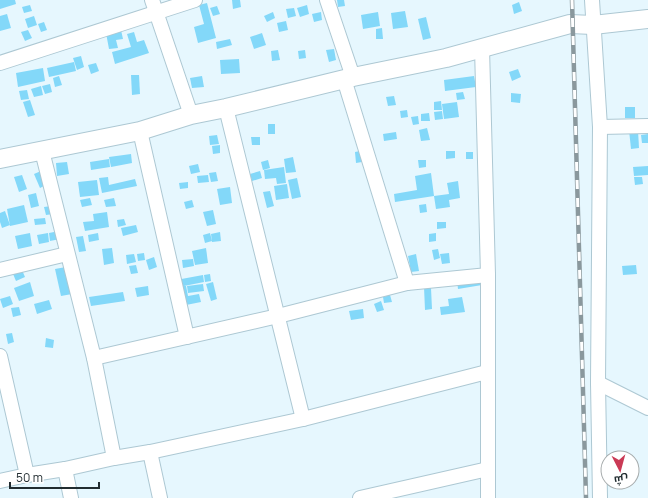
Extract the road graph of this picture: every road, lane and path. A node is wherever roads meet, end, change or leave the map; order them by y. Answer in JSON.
{"nodes":[{"id":1,"x":195,"y":0,"type":"edge"},
{"id":2,"x":327,"y":0,"type":"edge"},
{"id":3,"x":592,"y":0,"type":"edge"},
{"id":4,"x":154,"y":6,"type":"edge"},
{"id":5,"x":648,"y":19,"type":"edge"},
{"id":6,"x":593,"y":25,"type":"junction"},
{"id":7,"x":482,"y":48,"type":"junction"},
{"id":8,"x":0,"y":63,"type":"edge"},
{"id":9,"x":349,"y":78,"type":"junction"},
{"id":10,"x":226,"y":108,"type":"junction"},
{"id":11,"x":190,"y":115,"type":"junction"},
{"id":12,"x":648,"y":126,"type":"edge"},
{"id":13,"x":600,"y":127,"type":"junction"},
{"id":14,"x":140,"y":131,"type":"junction"},
{"id":15,"x":42,"y":151,"type":"junction"},
{"id":16,"x":0,"y":159,"type":"edge"},
{"id":17,"x":67,"y":254,"type":"junction"},
{"id":18,"x":0,"y":270,"type":"edge"},
{"id":19,"x":488,"y":274,"type":"junction"},
{"id":20,"x":407,"y":283,"type":"junction"},
{"id":21,"x":278,"y":316,"type":"junction"},
{"id":22,"x":187,"y":337,"type":"junction"},
{"id":23,"x":0,"y":356,"type":"edge"},
{"id":24,"x":94,"y":358,"type":"junction"},
{"id":25,"x":488,"y":372,"type":"junction"},
{"id":26,"x":3,"y":380,"type":"edge"},
{"id":27,"x":598,"y":383,"type":"junction"},
{"id":28,"x":648,"y":408,"type":"edge"},
{"id":29,"x":303,"y":419,"type":"junction"},
{"id":30,"x":150,"y":452,"type":"junction"},
{"id":31,"x":114,"y":458,"type":"junction"},
{"id":32,"x":65,"y":469,"type":"junction"},
{"id":33,"x":488,"y":469,"type":"junction"},
{"id":34,"x":27,"y":475,"type":"junction"},
{"id":35,"x":0,"y":481,"type":"edge"},
{"id":36,"x":71,"y":498,"type":"edge"},
{"id":37,"x":160,"y":498,"type":"edge"},
{"id":38,"x":361,"y":498,"type":"edge"},
{"id":39,"x":488,"y":498,"type":"edge"},
{"id":40,"x":600,"y":498,"type":"edge"}],
"edges":[{"from":1,"to":4,"type":"street"},
{"from":2,"to":9,"type":"street"},
{"from":3,"to":6,"type":"street"},
{"from":4,"to":8,"type":"street"},
{"from":4,"to":11,"type":"street"},
{"from":5,"to":6,"type":"street"},
{"from":6,"to":7,"type":"street"},
{"from":6,"to":13,"type":"street"},
{"from":7,"to":9,"type":"street"},
{"from":7,"to":19,"type":"street"},
{"from":9,"to":10,"type":"street"},
{"from":9,"to":20,"type":"street"},
{"from":10,"to":11,"type":"street"},
{"from":10,"to":21,"type":"street"},
{"from":11,"to":14,"type":"street"},
{"from":12,"to":13,"type":"street"},
{"from":13,"to":27,"type":"street"},
{"from":14,"to":15,"type":"street"},
{"from":14,"to":22,"type":"street"},
{"from":15,"to":16,"type":"street"},
{"from":15,"to":17,"type":"street"},
{"from":17,"to":18,"type":"street"},
{"from":17,"to":24,"type":"street"},
{"from":19,"to":20,"type":"street"},
{"from":19,"to":25,"type":"street"},
{"from":20,"to":21,"type":"street"},
{"from":21,"to":22,"type":"street"},
{"from":21,"to":29,"type":"street"},
{"from":22,"to":24,"type":"street"},
{"from":23,"to":26,"type":"street"},
{"from":24,"to":31,"type":"street"},
{"from":25,"to":29,"type":"street"},
{"from":25,"to":33,"type":"street"},
{"from":26,"to":34,"type":"street"},
{"from":27,"to":28,"type":"street"},
{"from":27,"to":40,"type":"street"},
{"from":29,"to":30,"type":"street"},
{"from":30,"to":31,"type":"street"},
{"from":30,"to":37,"type":"street"},
{"from":31,"to":32,"type":"street"},
{"from":32,"to":34,"type":"street"},
{"from":32,"to":36,"type":"street"},
{"from":33,"to":38,"type":"street"},
{"from":33,"to":39,"type":"street"},
{"from":34,"to":35,"type":"street"}]}
